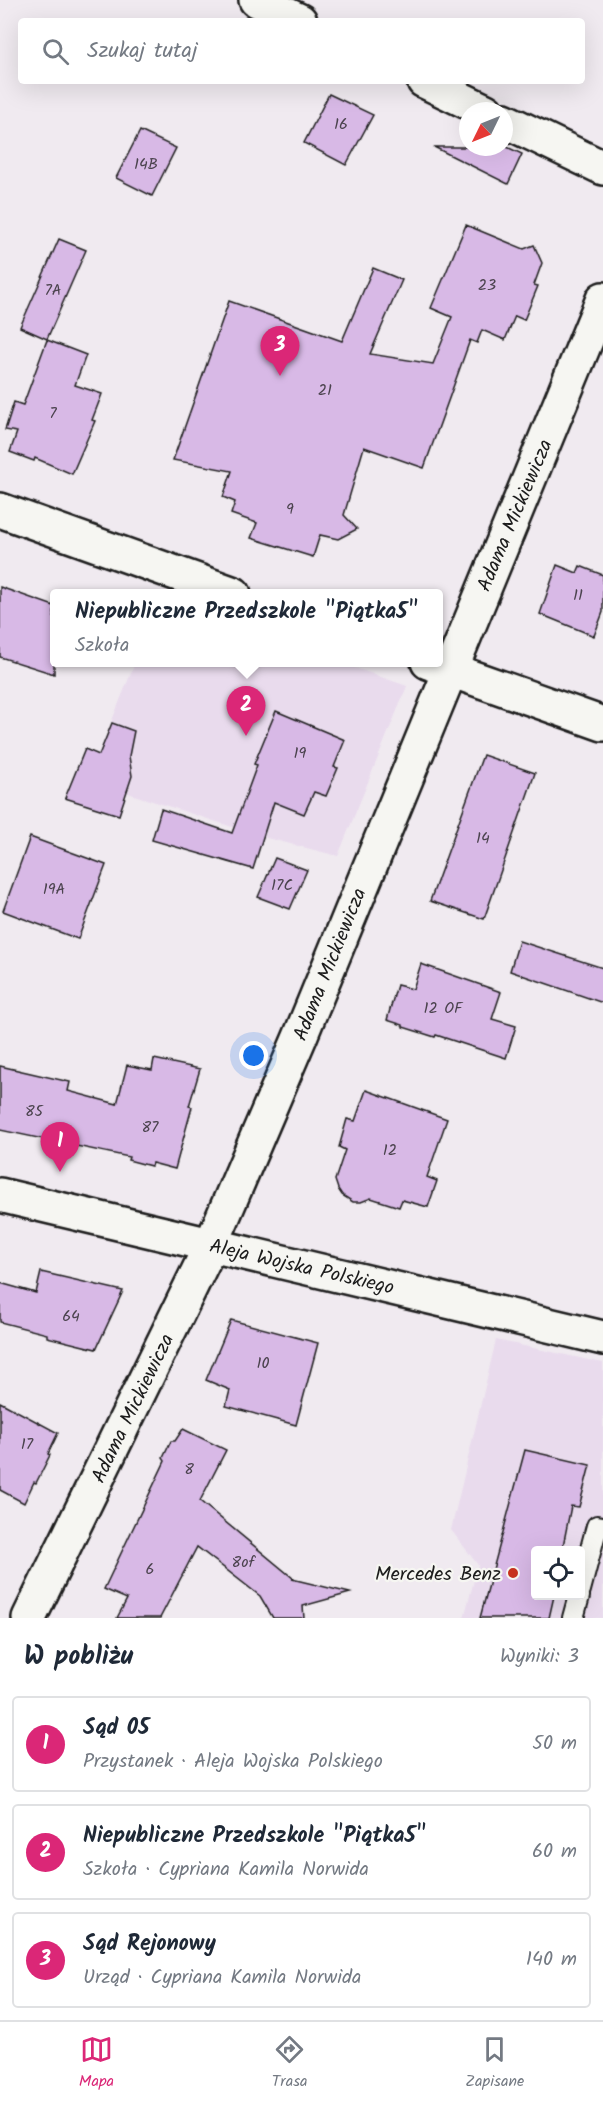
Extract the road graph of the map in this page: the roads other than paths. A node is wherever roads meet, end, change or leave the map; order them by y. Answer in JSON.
{"nodes":[{"id":1,"x":256,"y":0,"type":"edge"},
{"id":2,"x":294,"y":18,"type":"edge"},
{"id":3,"x":430,"y":84,"type":"edge"},
{"id":4,"x":467,"y":102,"type":"edge"},
{"id":5,"x":513,"y":124,"type":"edge"},
{"id":6,"x":603,"y":168,"type":"edge"},
{"id":7,"x":603,"y":299,"type":"edge"},
{"id":8,"x":0,"y":510,"type":"edge"},
{"id":9,"x":220,"y":589,"type":"edge"},
{"id":10,"x":443,"y":657,"type":"edge"},
{"id":11,"x":439,"y":667,"type":"edge"},
{"id":12,"x":442,"y":667,"type":"edge"},
{"id":13,"x":603,"y":724,"type":"edge"},
{"id":14,"x":0,"y":1195,"type":"edge"},
{"id":15,"x":211,"y":1245,"type":"junction"},
{"id":16,"x":603,"y":1338,"type":"edge"},
{"id":17,"x":603,"y":1527,"type":"edge"},
{"id":18,"x":585,"y":1571,"type":"edge"},
{"id":19,"x":578,"y":1600,"type":"edge"},
{"id":20,"x":29,"y":1618,"type":"edge"},
{"id":21,"x":573,"y":1618,"type":"edge"}],
"edges":[{"from":1,"to":2,"type":"street"},
{"from":3,"to":4,"type":"street"},
{"from":5,"to":6,"type":"street"},
{"from":7,"to":10,"type":"street","name":"Adama Mickiewicza"},
{"from":8,"to":9,"type":"street"},
{"from":11,"to":15,"type":"street","name":"Adama Mickiewicza"},
{"from":12,"to":13,"type":"street"},
{"from":14,"to":15,"type":"street","name":"Aleja Wojska Polskiego"},
{"from":15,"to":16,"type":"street","name":"Aleja Wojska Polskiego"},
{"from":15,"to":20,"type":"street","name":"Adama Mickiewicza"},
{"from":17,"to":18,"type":"lane"},
{"from":19,"to":21,"type":"lane"}]}
